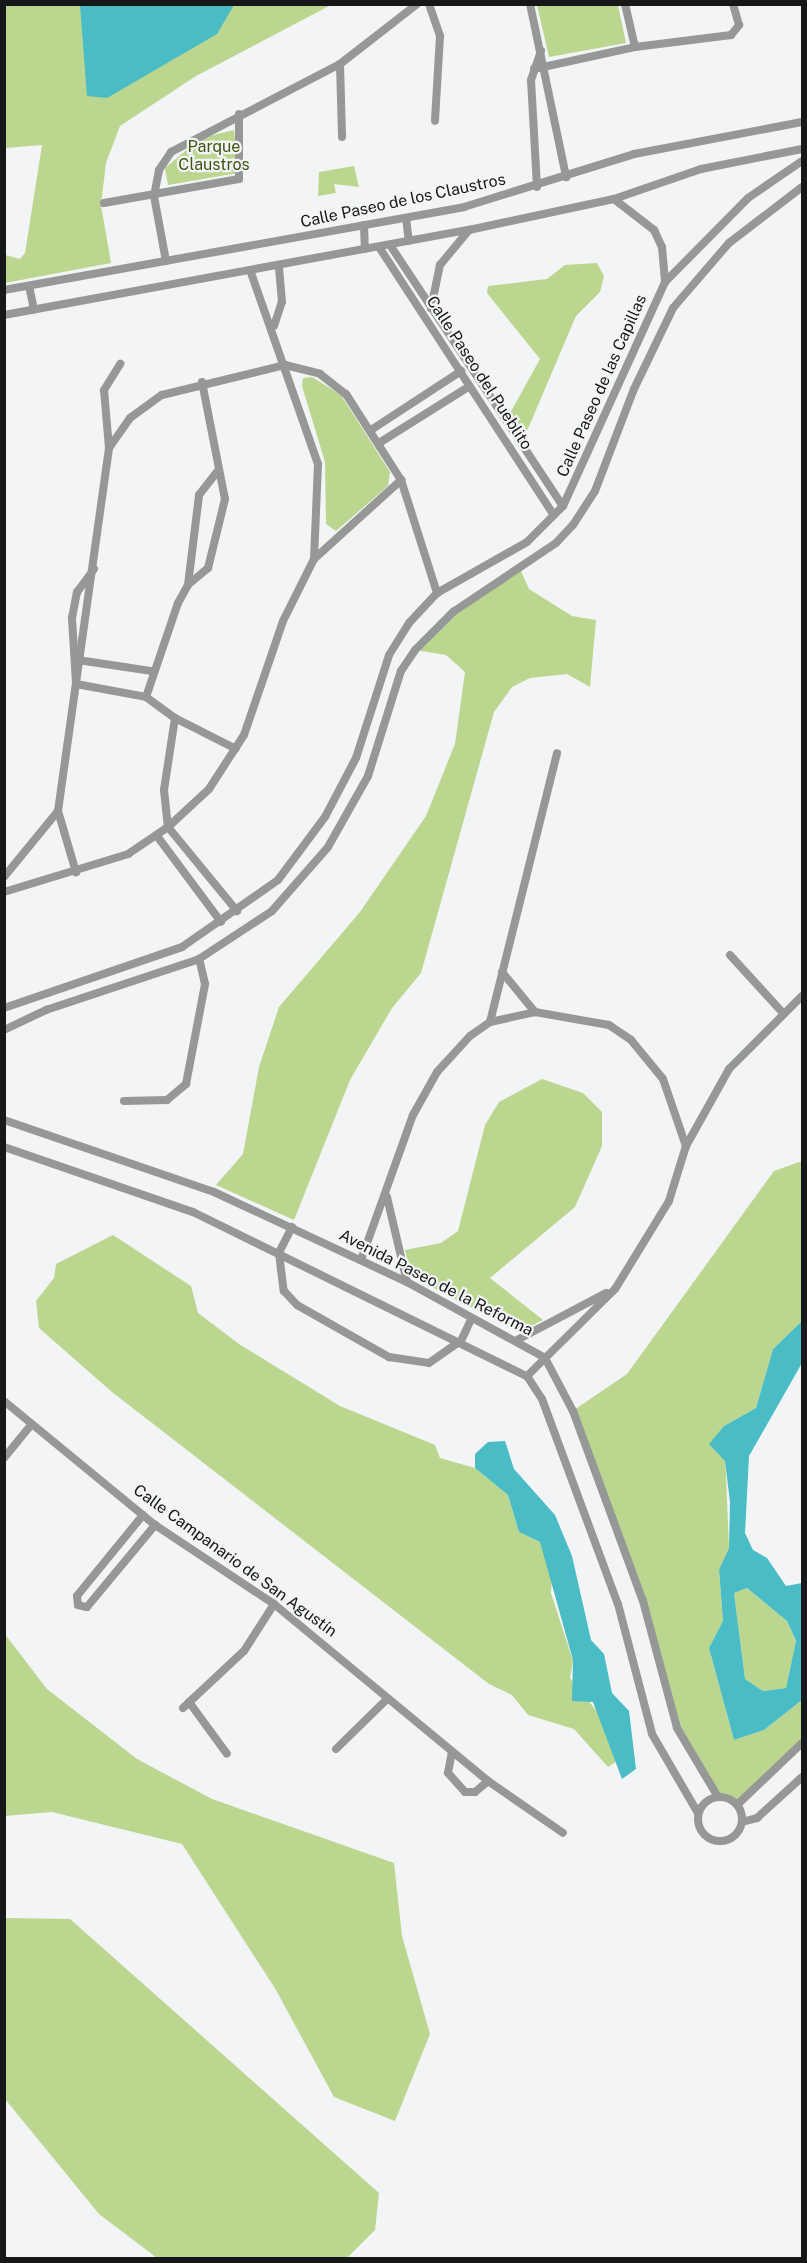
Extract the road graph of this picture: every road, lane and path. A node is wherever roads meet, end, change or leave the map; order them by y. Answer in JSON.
{"nodes":[{"id":1,"x":417,"y":4,"type":"edge"},
{"id":2,"x":429,"y":4,"type":"edge"},
{"id":3,"x":530,"y":4,"type":"edge"},
{"id":4,"x":625,"y":4,"type":"edge"},
{"id":5,"x":733,"y":4,"type":"edge"},
{"id":6,"x":635,"y":47,"type":"junction"},
{"id":7,"x":541,"y":51,"type":"junction"},
{"id":8,"x":340,"y":64,"type":"junction"},
{"id":9,"x":545,"y":68,"type":"junction"},
{"id":10,"x":534,"y":69,"type":"junction"},
{"id":11,"x":239,"y":114,"type":"junction"},
{"id":12,"x":435,"y":121,"type":"dead end"},
{"id":13,"x":802,"y":122,"type":"edge"},
{"id":14,"x":342,"y":137,"type":"dead end"},
{"id":15,"x":802,"y":149,"type":"edge"},
{"id":16,"x":802,"y":161,"type":"edge"},
{"id":17,"x":566,"y":177,"type":"junction"},
{"id":18,"x":537,"y":187,"type":"junction"},
{"id":19,"x":802,"y":187,"type":"edge"},
{"id":20,"x":154,"y":196,"type":"junction"},
{"id":21,"x":614,"y":199,"type":"junction"},
{"id":22,"x":104,"y":203,"type":"dead end"},
{"id":23,"x":406,"y":218,"type":"junction"},
{"id":24,"x":364,"y":225,"type":"junction"},
{"id":25,"x":469,"y":230,"type":"junction"},
{"id":26,"x":409,"y":241,"type":"junction"},
{"id":27,"x":390,"y":245,"type":"junction"},
{"id":28,"x":379,"y":247,"type":"junction"},
{"id":29,"x":365,"y":249,"type":"junction"},
{"id":30,"x":166,"y":261,"type":"junction"},
{"id":31,"x":279,"y":266,"type":"junction"},
{"id":32,"x":250,"y":270,"type":"junction"},
{"id":33,"x":665,"y":282,"type":"junction"},
{"id":34,"x":29,"y":286,"type":"junction"},
{"id":35,"x":4,"y":290,"type":"edge"},
{"id":36,"x":431,"y":308,"type":"junction"},
{"id":37,"x":34,"y":309,"type":"junction"},
{"id":38,"x":4,"y":315,"type":"edge"},
{"id":39,"x":274,"y":326,"type":"junction"},
{"id":40,"x":450,"y":336,"type":"junction"},
{"id":41,"x":441,"y":341,"type":"junction"},
{"id":42,"x":120,"y":364,"type":"dead end"},
{"id":43,"x":285,"y":365,"type":"junction"},
{"id":44,"x":461,"y":371,"type":"junction"},
{"id":45,"x":202,"y":382,"type":"junction"},
{"id":46,"x":470,"y":386,"type":"junction"},
{"id":47,"x":494,"y":403,"type":"junction"},
{"id":48,"x":484,"y":410,"type":"junction"},
{"id":49,"x":371,"y":430,"type":"junction"},
{"id":50,"x":379,"y":443,"type":"junction"},
{"id":51,"x":110,"y":448,"type":"junction"},
{"id":52,"x":218,"y":471,"type":"junction"},
{"id":53,"x":401,"y":480,"type":"junction"},
{"id":54,"x":563,"y":506,"type":"junction"},
{"id":55,"x":554,"y":516,"type":"junction"},
{"id":56,"x":314,"y":559,"type":"junction"},
{"id":57,"x":94,"y":568,"type":"junction"},
{"id":58,"x":188,"y":585,"type":"junction"},
{"id":59,"x":437,"y":593,"type":"junction"},
{"id":60,"x":73,"y":659,"type":"junction"},
{"id":61,"x":82,"y":660,"type":"junction"},
{"id":62,"x":152,"y":671,"type":"junction"},
{"id":63,"x":76,"y":684,"type":"junction"},
{"id":64,"x":146,"y":697,"type":"junction"},
{"id":65,"x":176,"y":718,"type":"junction"},
{"id":66,"x":236,"y":749,"type":"junction"},
{"id":67,"x":557,"y":753,"type":"dead end"},
{"id":68,"x":58,"y":812,"type":"junction"},
{"id":69,"x":168,"y":827,"type":"junction"},
{"id":70,"x":157,"y":836,"type":"junction"},
{"id":71,"x":76,"y":872,"type":"junction"},
{"id":72,"x":4,"y":877,"type":"edge"},
{"id":73,"x":4,"y":892,"type":"edge"},
{"id":74,"x":237,"y":911,"type":"junction"},
{"id":75,"x":221,"y":922,"type":"junction"},
{"id":76,"x":730,"y":955,"type":"dead end"},
{"id":77,"x":199,"y":959,"type":"junction"},
{"id":78,"x":502,"y":972,"type":"junction"},
{"id":79,"x":802,"y":996,"type":"edge"},
{"id":80,"x":4,"y":1008,"type":"edge"},
{"id":81,"x":534,"y":1012,"type":"junction"},
{"id":82,"x":782,"y":1012,"type":"junction"},
{"id":83,"x":490,"y":1022,"type":"junction"},
{"id":84,"x":4,"y":1030,"type":"edge"},
{"id":85,"x":124,"y":1101,"type":"dead end"},
{"id":86,"x":4,"y":1120,"type":"edge"},
{"id":87,"x":686,"y":1146,"type":"junction"},
{"id":88,"x":4,"y":1147,"type":"edge"},
{"id":89,"x":387,"y":1196,"type":"junction"},
{"id":90,"x":292,"y":1227,"type":"junction"},
{"id":91,"x":279,"y":1253,"type":"junction"},
{"id":92,"x":361,"y":1260,"type":"junction"},
{"id":93,"x":407,"y":1282,"type":"junction"},
{"id":94,"x":615,"y":1289,"type":"junction"},
{"id":95,"x":471,"y":1320,"type":"junction"},
{"id":96,"x":517,"y":1340,"type":"junction"},
{"id":97,"x":461,"y":1341,"type":"junction"},
{"id":98,"x":545,"y":1358,"type":"junction"},
{"id":99,"x":526,"y":1376,"type":"junction"},
{"id":100,"x":4,"y":1401,"type":"edge"},
{"id":101,"x":31,"y":1425,"type":"junction"},
{"id":102,"x":4,"y":1458,"type":"edge"},
{"id":103,"x":143,"y":1515,"type":"junction"},
{"id":104,"x":155,"y":1525,"type":"junction"},
{"id":105,"x":274,"y":1604,"type":"junction"},
{"id":106,"x":387,"y":1699,"type":"junction"},
{"id":107,"x":802,"y":1743,"type":"edge"},
{"id":108,"x":336,"y":1749,"type":"dead end"},
{"id":109,"x":452,"y":1752,"type":"junction"},
{"id":110,"x":227,"y":1754,"type":"dead end"},
{"id":111,"x":802,"y":1777,"type":"edge"},
{"id":112,"x":488,"y":1781,"type":"junction"},
{"id":113,"x":718,"y":1797,"type":"junction"},
{"id":114,"x":737,"y":1805,"type":"junction"},
{"id":115,"x":698,"y":1813,"type":"junction"},
{"id":116,"x":742,"y":1822,"type":"junction"},
{"id":117,"x":563,"y":1833,"type":"dead end"}],
"edges":[{"from":1,"to":8,"type":"street"},
{"from":2,"to":12,"type":"street"},
{"from":3,"to":7,"type":"street"},
{"from":4,"to":6,"type":"street"},
{"from":5,"to":6,"type":"street"},
{"from":6,"to":9,"type":"street"},
{"from":7,"to":9,"type":"street"},
{"from":7,"to":10,"type":"street"},
{"from":8,"to":11,"type":"street"},
{"from":8,"to":14,"type":"street"},
{"from":9,"to":10,"type":"street"},
{"from":9,"to":17,"type":"street"},
{"from":10,"to":18,"type":"street"},
{"from":11,"to":20,"type":"street"},
{"from":11,"to":20,"type":"street"},
{"from":13,"to":17,"type":"street","name":"Calle Paseo de los Claustros"},
{"from":15,"to":21,"type":"street"},
{"from":16,"to":33,"type":"street","name":"Calle Paseo de las Capillas"},
{"from":17,"to":18,"type":"street","name":"Calle Paseo de los Claustros"},
{"from":18,"to":23,"type":"street","name":"Calle Paseo de los Claustros"},
{"from":19,"to":77,"type":"street"},
{"from":20,"to":22,"type":"street"},
{"from":20,"to":30,"type":"street"},
{"from":21,"to":25,"type":"street"},
{"from":21,"to":33,"type":"street"},
{"from":23,"to":24,"type":"street","name":"Calle Paseo de los Claustros"},
{"from":23,"to":26,"type":"street"},
{"from":24,"to":29,"type":"street"},
{"from":24,"to":30,"type":"street","name":"Calle Paseo de los Claustros"},
{"from":25,"to":26,"type":"street"},
{"from":25,"to":36,"type":"street"},
{"from":26,"to":27,"type":"street"},
{"from":27,"to":28,"type":"street"},
{"from":27,"to":36,"type":"street","name":"Calle Paseo del Pueblito"},
{"from":28,"to":29,"type":"street"},
{"from":28,"to":41,"type":"street","name":"Calle Paseo del Pueblito"},
{"from":29,"to":31,"type":"street"},
{"from":30,"to":34,"type":"street","name":"Calle Paseo de los Claustros"},
{"from":31,"to":32,"type":"street"},
{"from":31,"to":39,"type":"street"},
{"from":32,"to":37,"type":"street"},
{"from":32,"to":39,"type":"street"},
{"from":33,"to":54,"type":"street","name":"Calle Paseo de las Capillas"},
{"from":34,"to":35,"type":"street","name":"Calle Paseo de los Claustros"},
{"from":34,"to":37,"type":"street"},
{"from":36,"to":40,"type":"street","name":"Calle Paseo del Pueblito"},
{"from":37,"to":38,"type":"street"},
{"from":39,"to":43,"type":"street"},
{"from":40,"to":41,"type":"street"},
{"from":40,"to":47,"type":"street","name":"Calle Paseo del Pueblito"},
{"from":41,"to":44,"type":"street","name":"Calle Paseo del Pueblito"},
{"from":42,"to":51,"type":"street"},
{"from":43,"to":45,"type":"street"},
{"from":43,"to":49,"type":"street"},
{"from":43,"to":56,"type":"street"},
{"from":44,"to":46,"type":"street","name":"Calle Paseo del Pueblito"},
{"from":44,"to":49,"type":"street"},
{"from":45,"to":51,"type":"street"},
{"from":45,"to":52,"type":"street"},
{"from":46,"to":48,"type":"street","name":"Calle Paseo del Pueblito"},
{"from":46,"to":50,"type":"street"},
{"from":47,"to":48,"type":"street"},
{"from":47,"to":54,"type":"street","name":"Calle Paseo del Pueblito"},
{"from":48,"to":55,"type":"street","name":"Calle Paseo del Pueblito"},
{"from":49,"to":50,"type":"street"},
{"from":50,"to":53,"type":"street"},
{"from":51,"to":57,"type":"street"},
{"from":52,"to":58,"type":"street"},
{"from":52,"to":58,"type":"street"},
{"from":53,"to":56,"type":"street"},
{"from":53,"to":59,"type":"street"},
{"from":54,"to":55,"type":"street","name":"Calle Paseo de las Capillas"},
{"from":55,"to":59,"type":"street","name":"Calle Paseo de las Capillas"},
{"from":56,"to":66,"type":"street"},
{"from":57,"to":60,"type":"street"},
{"from":57,"to":61,"type":"street"},
{"from":58,"to":62,"type":"street"},
{"from":59,"to":74,"type":"street","name":"Calle Paseo de las Capillas"},
{"from":60,"to":61,"type":"street"},
{"from":60,"to":63,"type":"street"},
{"from":61,"to":62,"type":"street"},
{"from":61,"to":63,"type":"street"},
{"from":62,"to":64,"type":"street"},
{"from":63,"to":64,"type":"street"},
{"from":63,"to":68,"type":"street"},
{"from":64,"to":65,"type":"street"},
{"from":65,"to":66,"type":"street"},
{"from":65,"to":69,"type":"street"},
{"from":66,"to":69,"type":"street"},
{"from":67,"to":78,"type":"street"},
{"from":68,"to":71,"type":"street"},
{"from":68,"to":72,"type":"street"},
{"from":69,"to":70,"type":"street"},
{"from":69,"to":74,"type":"street"},
{"from":70,"to":71,"type":"street"},
{"from":70,"to":75,"type":"street"},
{"from":71,"to":73,"type":"street"},
{"from":74,"to":75,"type":"street","name":"Calle Paseo de las Capillas"},
{"from":75,"to":80,"type":"street","name":"Calle Paseo de las Capillas"},
{"from":76,"to":82,"type":"street"},
{"from":77,"to":84,"type":"street"},
{"from":77,"to":85,"type":"street"},
{"from":78,"to":81,"type":"street"},
{"from":78,"to":83,"type":"street"},
{"from":79,"to":82,"type":"street"},
{"from":81,"to":83,"type":"street"},
{"from":81,"to":87,"type":"street"},
{"from":82,"to":87,"type":"street"},
{"from":83,"to":89,"type":"street"},
{"from":86,"to":90,"type":"street","name":"Avenida Paseo de la Reforma"},
{"from":87,"to":94,"type":"street"},
{"from":88,"to":91,"type":"street"},
{"from":89,"to":92,"type":"street"},
{"from":89,"to":93,"type":"street"},
{"from":90,"to":91,"type":"street"},
{"from":90,"to":92,"type":"street","name":"Avenida Paseo de la Reforma"},
{"from":91,"to":97,"type":"street"},
{"from":91,"to":97,"type":"street"},
{"from":92,"to":93,"type":"street","name":"Avenida Paseo de la Reforma"},
{"from":93,"to":95,"type":"street","name":"Avenida Paseo de la Reforma"},
{"from":94,"to":96,"type":"street"},
{"from":94,"to":98,"type":"street"},
{"from":95,"to":96,"type":"street","name":"Avenida Paseo de la Reforma"},
{"from":95,"to":97,"type":"street"},
{"from":96,"to":98,"type":"street","name":"Avenida Paseo de la Reforma"},
{"from":97,"to":99,"type":"street"},
{"from":98,"to":99,"type":"street"},
{"from":98,"to":113,"type":"street","name":"Avenida Paseo de la Reforma"},
{"from":99,"to":115,"type":"street"},
{"from":100,"to":101,"type":"street","name":"Calle Campanario de San Agustín"},
{"from":101,"to":102,"type":"street"},
{"from":101,"to":103,"type":"street","name":"Calle Campanario de San Agustín"},
{"from":103,"to":104,"type":"street","name":"Calle Campanario de San Agustín"},
{"from":103,"to":104,"type":"street"},
{"from":104,"to":105,"type":"street","name":"Calle Campanario de San Agustín"},
{"from":105,"to":106,"type":"street","name":"Calle Campanario de San Agustín"},
{"from":105,"to":110,"type":"street"},
{"from":106,"to":108,"type":"street"},
{"from":106,"to":109,"type":"street","name":"Calle Campanario de San Agustín"},
{"from":107,"to":114,"type":"street"},
{"from":109,"to":112,"type":"street","name":"Calle Campanario de San Agustín"},
{"from":109,"to":112,"type":"street"},
{"from":111,"to":116,"type":"street"},
{"from":112,"to":117,"type":"street","name":"Calle Campanario de San Agustín"},
{"from":113,"to":114,"type":"street"},
{"from":113,"to":115,"type":"street"},
{"from":114,"to":116,"type":"street"},
{"from":115,"to":116,"type":"street"}]}
